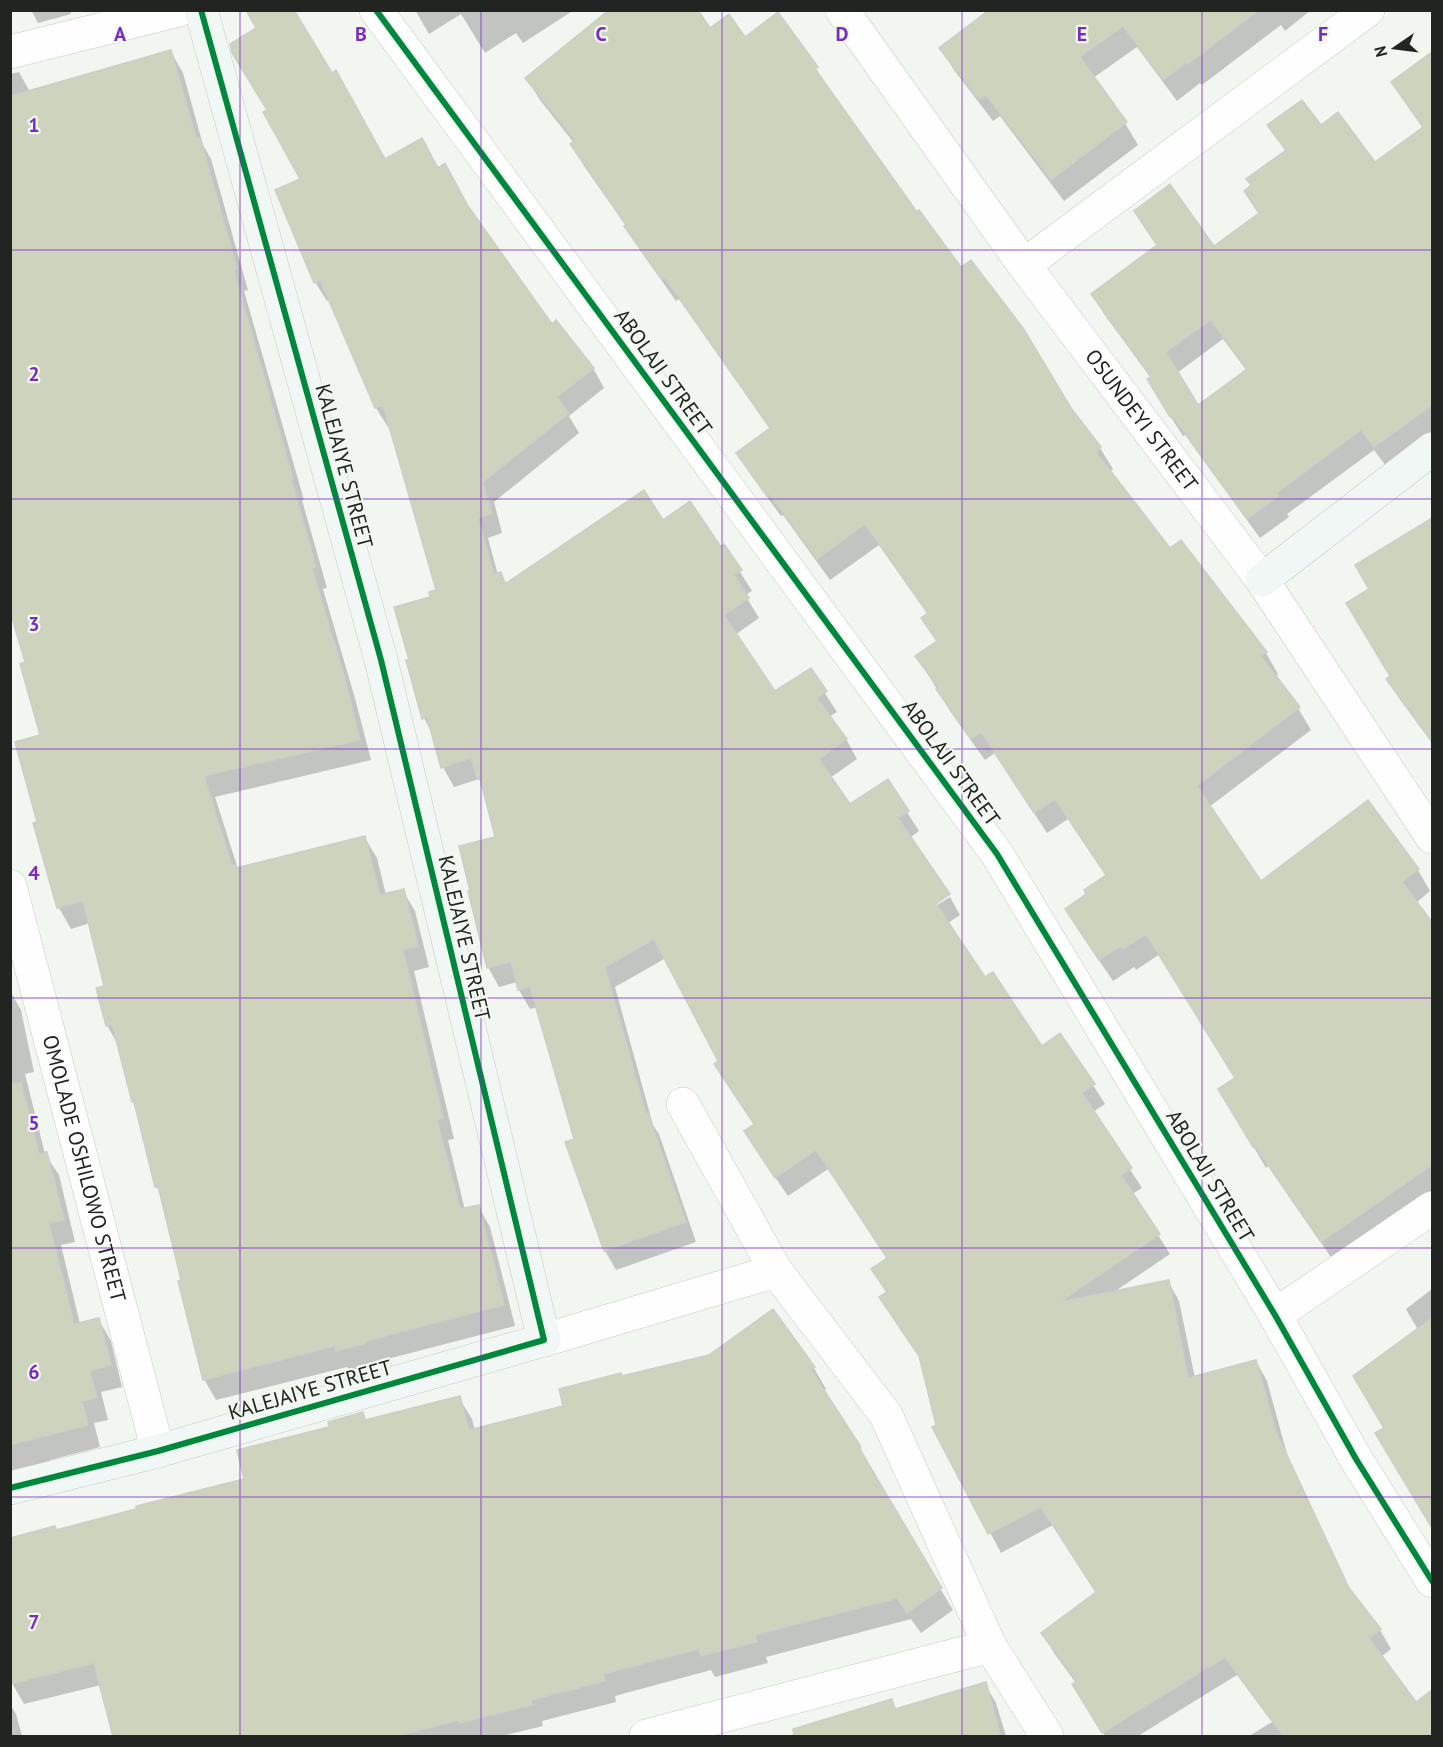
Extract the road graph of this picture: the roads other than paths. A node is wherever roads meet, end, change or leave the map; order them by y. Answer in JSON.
{"nodes":[{"id":1,"x":178,"y":10,"type":"edge"},
{"id":2,"x":201,"y":10,"type":"edge"},
{"id":3,"x":376,"y":10,"type":"edge"},
{"id":4,"x":842,"y":10,"type":"edge"},
{"id":5,"x":1368,"y":10,"type":"edge"},
{"id":6,"x":10,"y":52,"type":"edge"},
{"id":7,"x":1024,"y":265,"type":"junction"},
{"id":8,"x":1432,"y":449,"type":"edge"},
{"id":9,"x":1262,"y":580,"type":"junction"},
{"id":10,"x":1432,"y":837,"type":"edge"},
{"id":11,"x":10,"y":886,"type":"edge"},
{"id":12,"x":682,"y":1104,"type":"dead end"},
{"id":13,"x":1432,"y":1208,"type":"edge"},
{"id":14,"x":776,"y":1272,"type":"junction"},
{"id":15,"x":1275,"y":1315,"type":"junction"},
{"id":16,"x":544,"y":1340,"type":"junction"},
{"id":17,"x":158,"y":1452,"type":"junction"},
{"id":18,"x":10,"y":1488,"type":"edge"},
{"id":19,"x":1432,"y":1581,"type":"edge"},
{"id":20,"x":990,"y":1646,"type":"junction"},
{"id":21,"x":646,"y":1737,"type":"edge"},
{"id":22,"x":1047,"y":1737,"type":"edge"}],
"edges":[{"from":1,"to":6,"type":"street"},
{"from":2,"to":16,"type":"street","name":"KALEJAIYE STREET"},
{"from":3,"to":15,"type":"street","name":"ABOLAJI STREET"},
{"from":4,"to":7,"type":"street","name":"OSUNDEYI STREET"},
{"from":5,"to":7,"type":"street"},
{"from":7,"to":9,"type":"street","name":"OSUNDEYI STREET"},
{"from":8,"to":9,"type":"street"},
{"from":9,"to":10,"type":"street","name":"OSUNDEYI STREET"},
{"from":11,"to":17,"type":"street","name":"OMOLADE OSHILOWO STREET"},
{"from":12,"to":14,"type":"street"},
{"from":13,"to":15,"type":"street"},
{"from":14,"to":16,"type":"street"},
{"from":14,"to":20,"type":"street"},
{"from":15,"to":19,"type":"street","name":"ABOLAJI STREET"},
{"from":16,"to":17,"type":"street","name":"KALEJAIYE STREET"},
{"from":17,"to":18,"type":"street","name":"KALEJAIYE STREET"},
{"from":20,"to":21,"type":"street"},
{"from":20,"to":22,"type":"street"}]}
